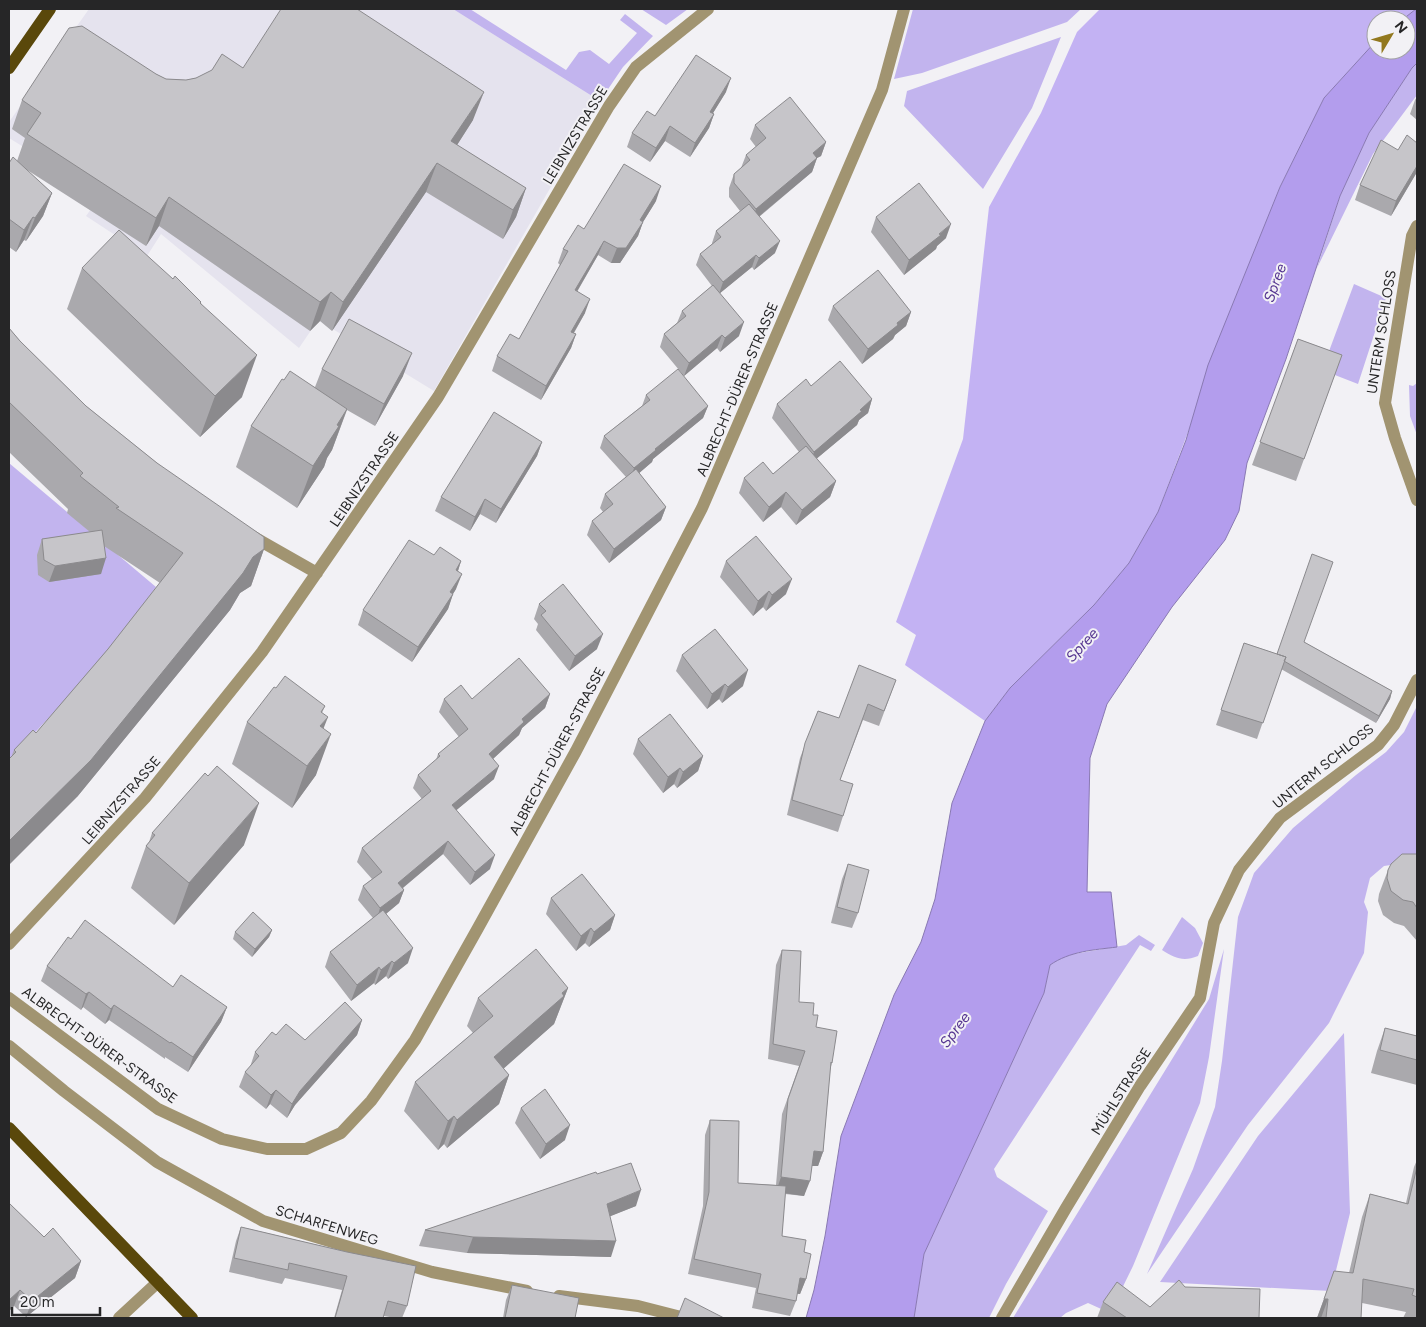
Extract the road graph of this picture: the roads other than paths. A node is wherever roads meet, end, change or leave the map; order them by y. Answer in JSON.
{"nodes":[{"id":1,"x":50,"y":9,"type":"edge"},
{"id":2,"x":708,"y":9,"type":"edge"},
{"id":3,"x":904,"y":9,"type":"edge"},
{"id":4,"x":9,"y":68,"type":"edge"},
{"id":5,"x":1417,"y":226,"type":"edge"},
{"id":6,"x":1417,"y":500,"type":"edge"},
{"id":7,"x":240,"y":529,"type":"edge"},
{"id":8,"x":318,"y":574,"type":"junction"},
{"id":9,"x":1417,"y":680,"type":"edge"},
{"id":10,"x":1239,"y":870,"type":"joint"},
{"id":11,"x":9,"y":944,"type":"edge"},
{"id":12,"x":9,"y":998,"type":"edge"},
{"id":13,"x":9,"y":1046,"type":"edge"},
{"id":14,"x":9,"y":1128,"type":"edge"},
{"id":15,"x":158,"y":1282,"type":"junction"},
{"id":16,"x":119,"y":1318,"type":"edge"},
{"id":17,"x":192,"y":1318,"type":"edge"},
{"id":18,"x":685,"y":1318,"type":"edge"},
{"id":19,"x":1002,"y":1318,"type":"edge"}],
"edges":[{"from":1,"to":4,"type":"main road"},
{"from":2,"to":8,"type":"street","name":"LEIBNIZSTRASSE"},
{"from":3,"to":12,"type":"street","name":"ALBRECHT-DÜRER-STRASSE"},
{"from":5,"to":6,"type":"street","name":"UNTERM SCHLOSS"},
{"from":7,"to":8,"type":"street"},
{"from":8,"to":11,"type":"street","name":"LEIBNIZSTRASSE"},
{"from":9,"to":10,"type":"street","name":"UNTERM SCHLOSS"},
{"from":10,"to":19,"type":"street","name":"MÜHLSTRASSE"},
{"from":13,"to":18,"type":"street","name":"SCHARFENWEG"},
{"from":14,"to":15,"type":"main road"},
{"from":15,"to":16,"type":"street"},
{"from":15,"to":17,"type":"main road"}]}
